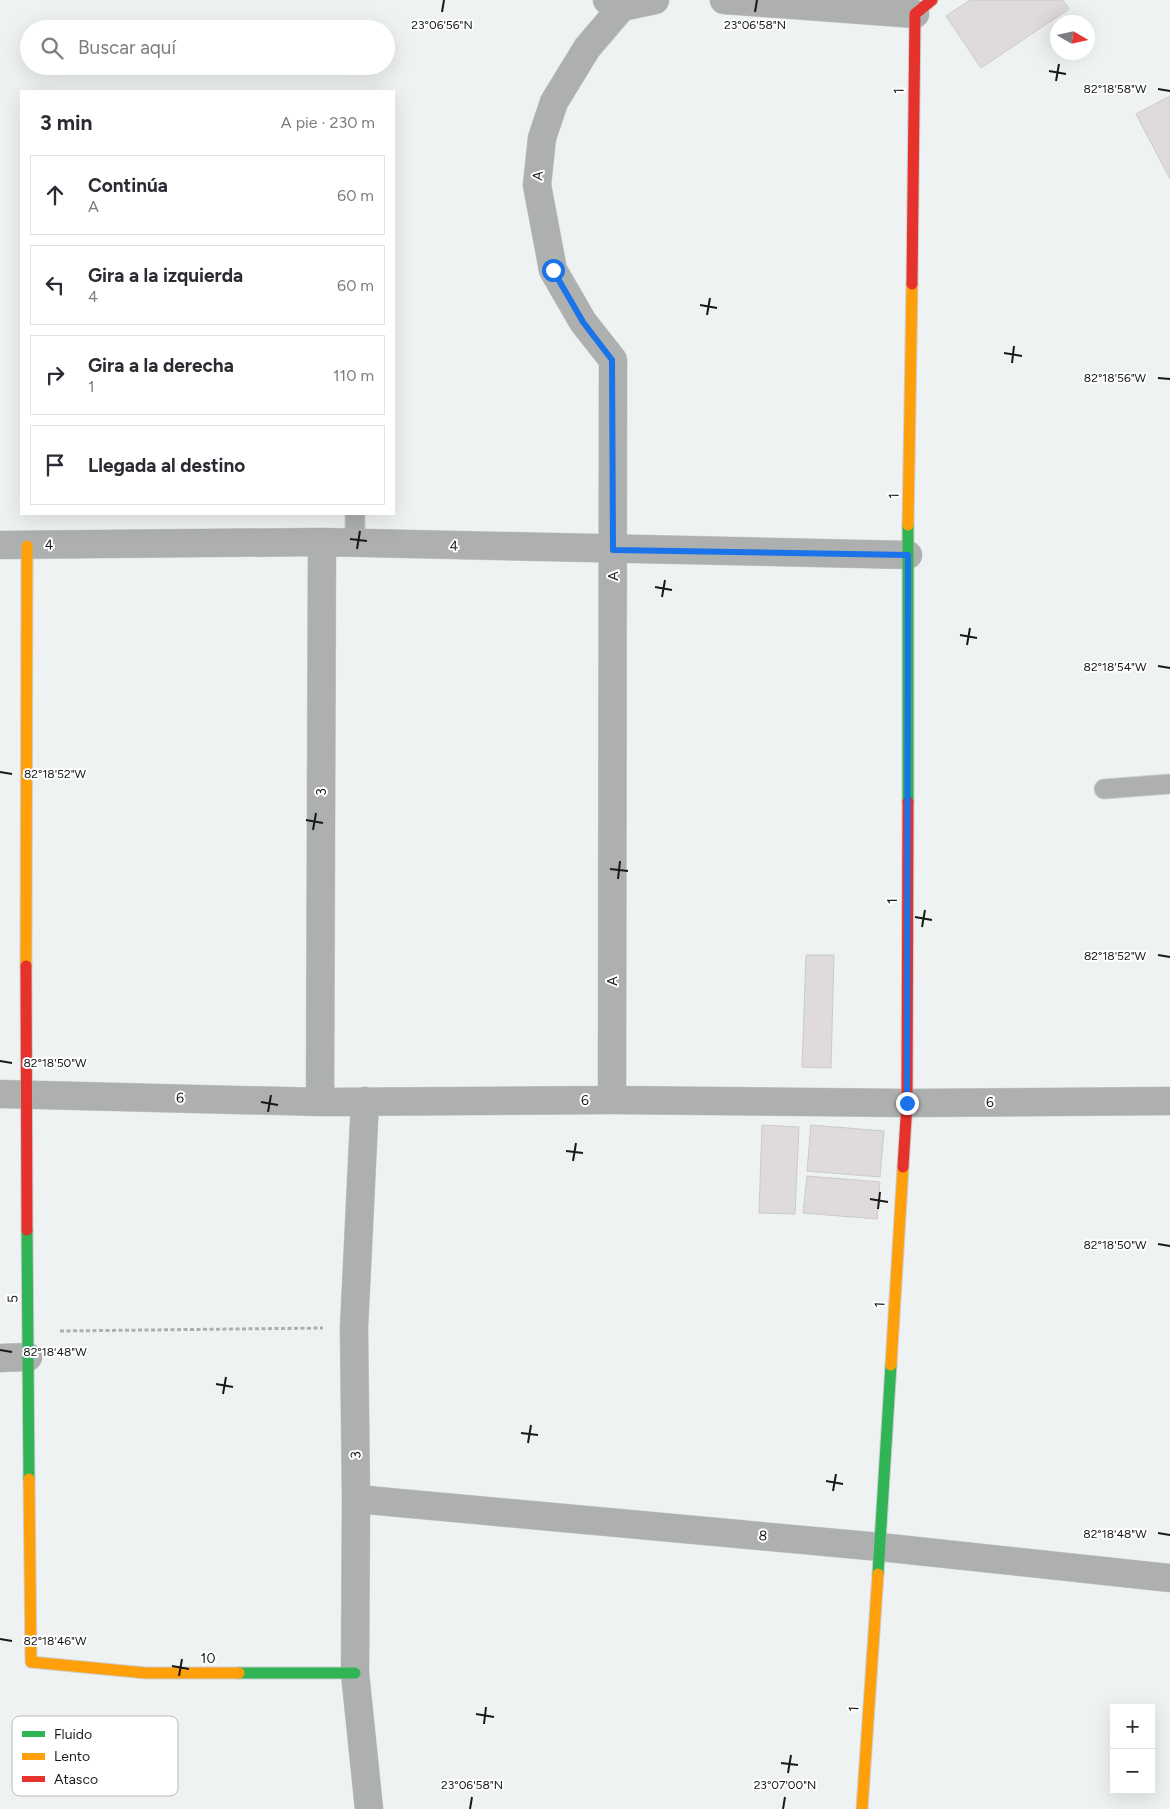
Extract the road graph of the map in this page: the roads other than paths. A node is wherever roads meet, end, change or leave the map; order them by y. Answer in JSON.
{"nodes":[{"id":1,"x":654,"y":0,"type":"edge"},
{"id":2,"x":724,"y":0,"type":"edge"},
{"id":3,"x":615,"y":4,"type":"edge"},
{"id":4,"x":923,"y":7,"type":"edge"},
{"id":5,"x":355,"y":515,"type":"edge"},
{"id":6,"x":322,"y":542,"type":"junction"},
{"id":7,"x":355,"y":543,"type":"junction"},
{"id":8,"x":0,"y":545,"type":"edge"},
{"id":9,"x":27,"y":546,"type":"junction"},
{"id":10,"x":613,"y":550,"type":"junction"},
{"id":11,"x":908,"y":555,"type":"junction"},
{"id":12,"x":1170,"y":784,"type":"edge"},
{"id":13,"x":1104,"y":789,"type":"dead end"},
{"id":14,"x":13,"y":1094,"type":"edge"},
{"id":15,"x":365,"y":1100,"type":"junction"},
{"id":16,"x":612,"y":1100,"type":"junction"},
{"id":17,"x":1170,"y":1101,"type":"edge"},
{"id":18,"x":320,"y":1102,"type":"junction"},
{"id":19,"x":907,"y":1103,"type":"junction"},
{"id":20,"x":28,"y":1344,"type":"junction"},
{"id":21,"x":0,"y":1358,"type":"edge"},
{"id":22,"x":356,"y":1499,"type":"junction"},
{"id":23,"x":880,"y":1547,"type":"junction"},
{"id":24,"x":1170,"y":1578,"type":"edge"},
{"id":25,"x":30,"y":1662,"type":"joint"},
{"id":26,"x":355,"y":1673,"type":"junction"},
{"id":27,"x":369,"y":1809,"type":"edge"},
{"id":28,"x":862,"y":1809,"type":"edge"}],
"edges":[{"from":1,"to":3,"type":"street"},
{"from":2,"to":4,"type":"street"},
{"from":3,"to":10,"type":"street","name":"A"},
{"from":4,"to":11,"type":"street","name":"1"},
{"from":5,"to":7,"type":"lane"},
{"from":6,"to":7,"type":"street","name":"4"},
{"from":6,"to":9,"type":"street","name":"4"},
{"from":6,"to":18,"type":"street","name":"3"},
{"from":7,"to":10,"type":"street","name":"4"},
{"from":8,"to":9,"type":"street","name":"4"},
{"from":9,"to":14,"type":"street","name":"5"},
{"from":10,"to":11,"type":"street","name":"4"},
{"from":10,"to":16,"type":"street","name":"A"},
{"from":11,"to":19,"type":"street","name":"1"},
{"from":12,"to":13,"type":"lane"},
{"from":14,"to":18,"type":"street","name":"6"},
{"from":14,"to":20,"type":"street","name":"5"},
{"from":15,"to":16,"type":"street","name":"6"},
{"from":15,"to":18,"type":"street","name":"6"},
{"from":15,"to":22,"type":"street","name":"3"},
{"from":16,"to":19,"type":"street","name":"6"},
{"from":17,"to":19,"type":"street","name":"6"},
{"from":19,"to":23,"type":"street","name":"1"},
{"from":20,"to":21,"type":"street"},
{"from":20,"to":25,"type":"street","name":"5"},
{"from":22,"to":23,"type":"street","name":"8"},
{"from":22,"to":26,"type":"street","name":"3"},
{"from":23,"to":24,"type":"street","name":"8"},
{"from":23,"to":28,"type":"street","name":"1"},
{"from":25,"to":26,"type":"street","name":"10"},
{"from":26,"to":27,"type":"street","name":"3"}]}
